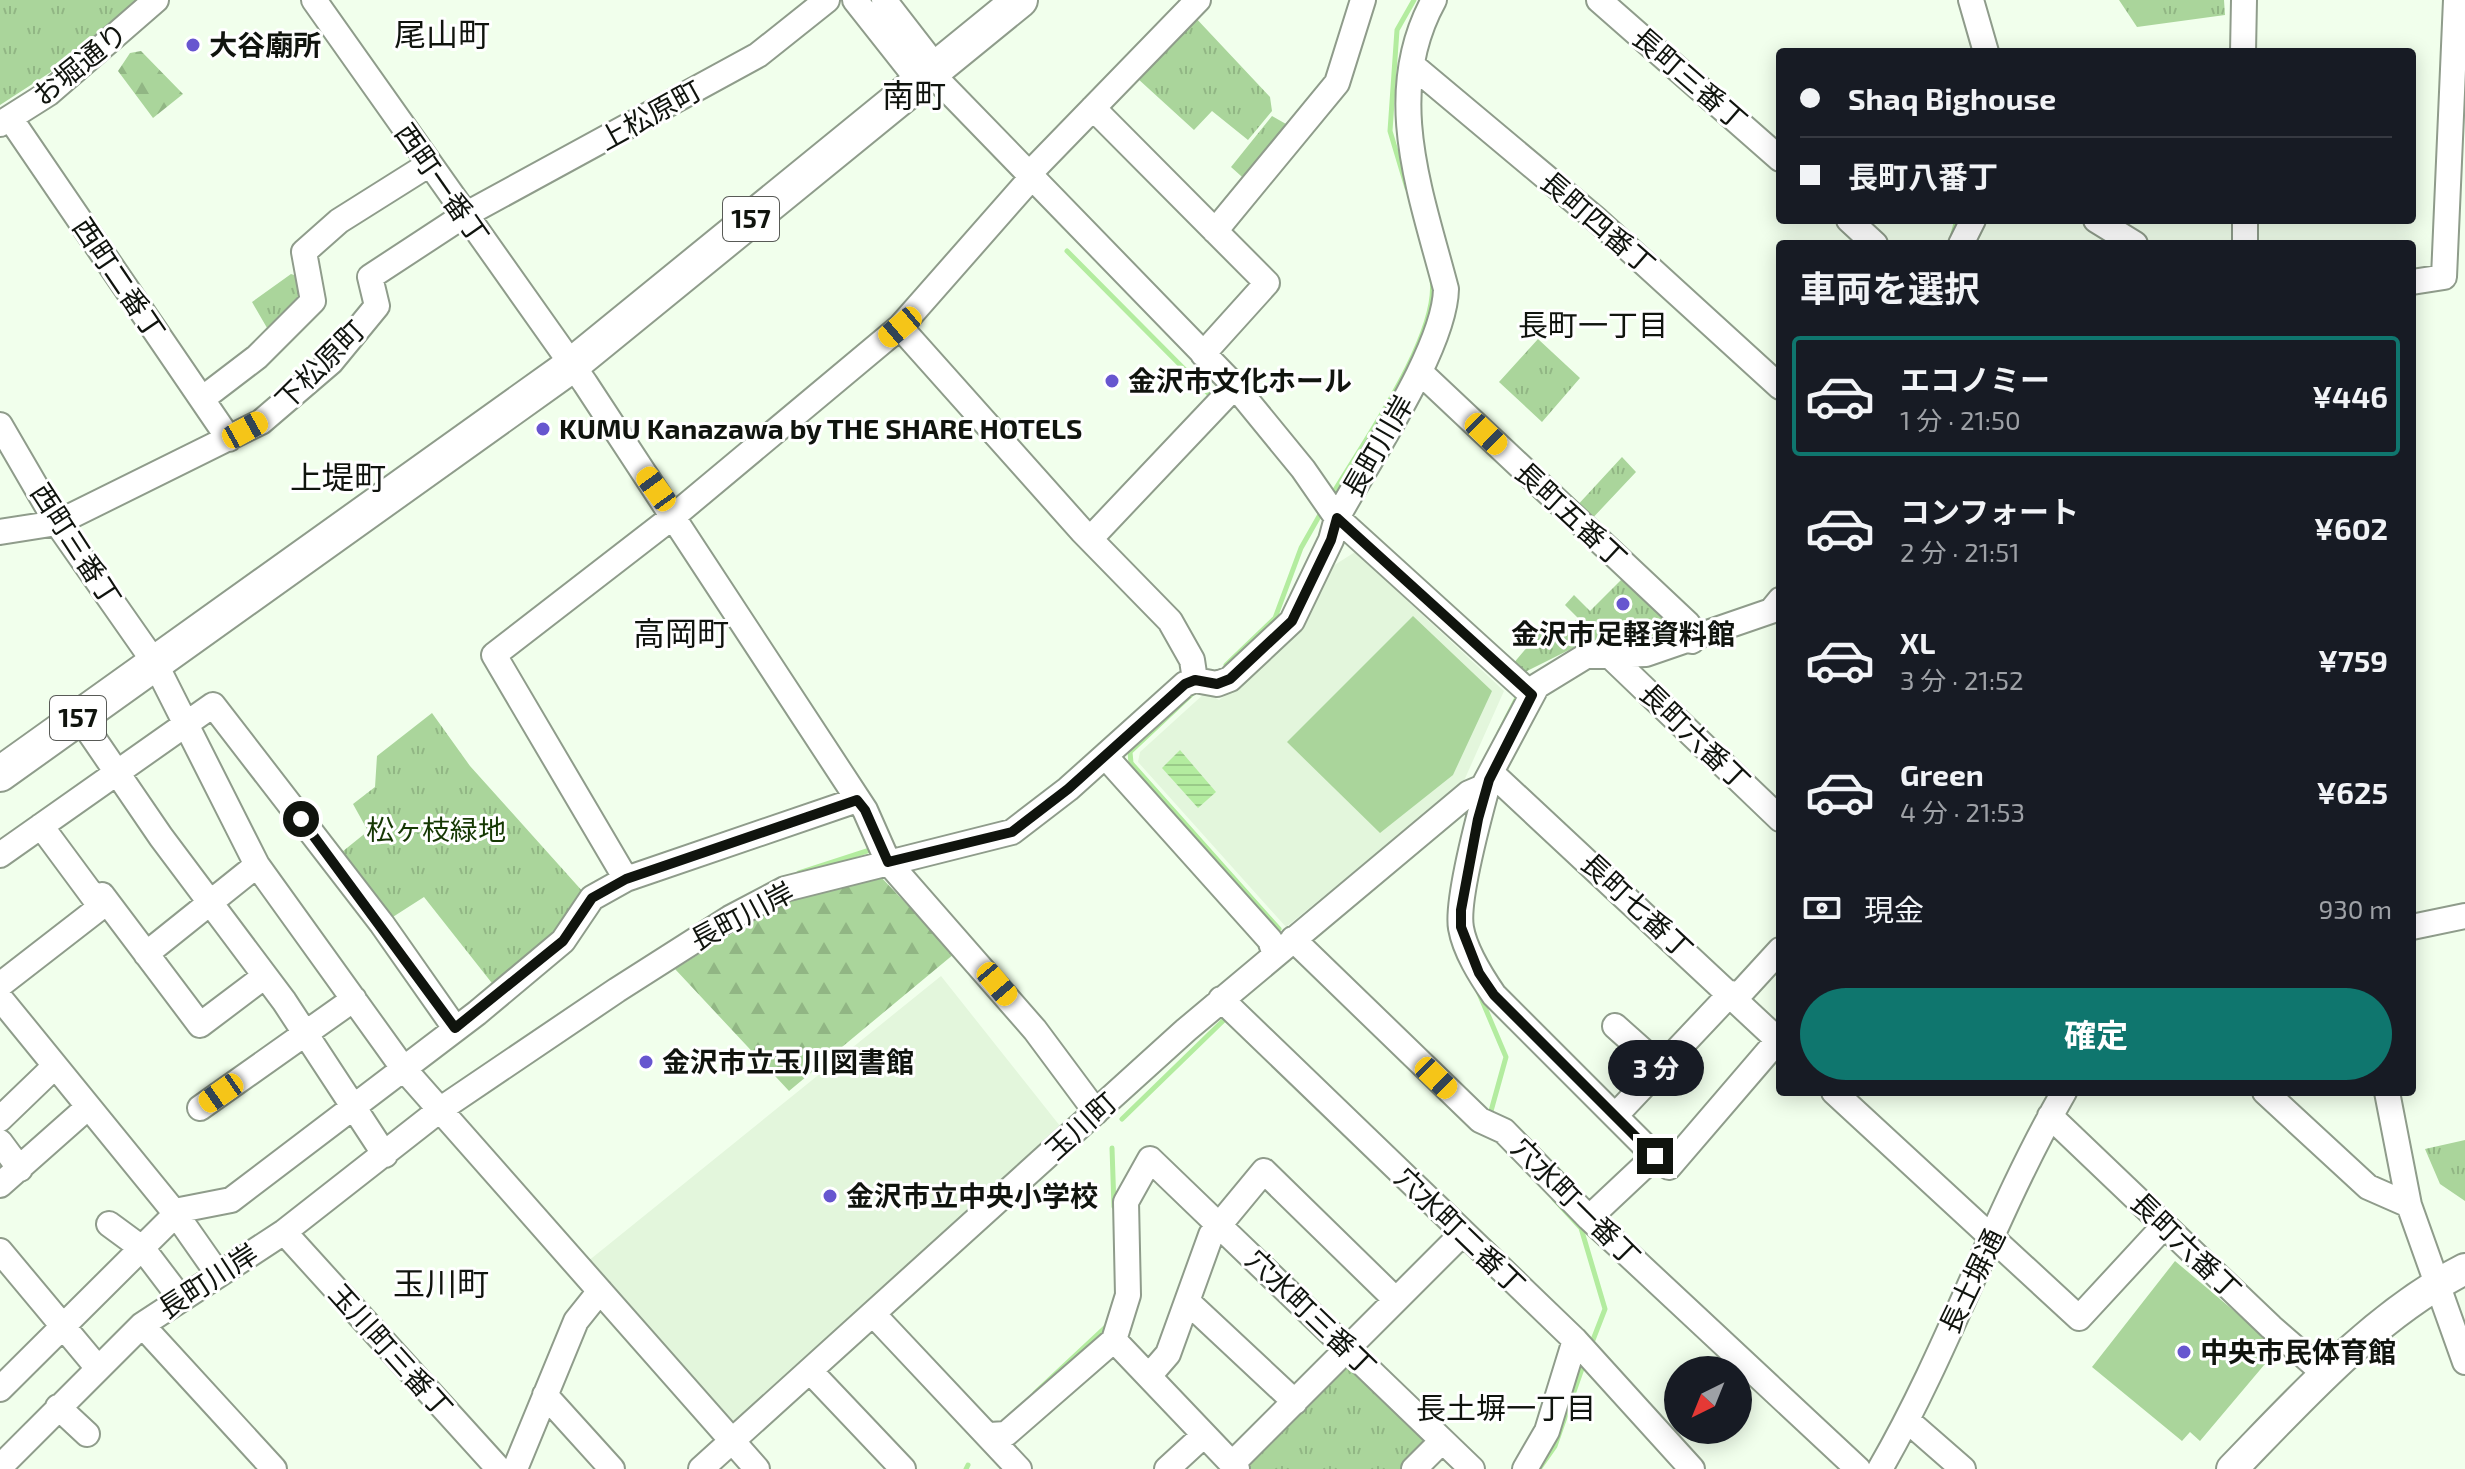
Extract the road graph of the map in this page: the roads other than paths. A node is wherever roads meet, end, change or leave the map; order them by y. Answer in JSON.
{"nodes":[{"id":1,"x":156,"y":0,"type":"edge"},
{"id":2,"x":314,"y":0,"type":"edge"},
{"id":3,"x":827,"y":0,"type":"edge"},
{"id":4,"x":855,"y":0,"type":"edge"},
{"id":5,"x":884,"y":0,"type":"edge"},
{"id":6,"x":1020,"y":0,"type":"edge"},
{"id":7,"x":1198,"y":0,"type":"edge"},
{"id":8,"x":1363,"y":0,"type":"edge"},
{"id":9,"x":1434,"y":0,"type":"edge"},
{"id":10,"x":1599,"y":0,"type":"edge"},
{"id":11,"x":1971,"y":0,"type":"edge"},
{"id":12,"x":2244,"y":0,"type":"edge"},
{"id":13,"x":2456,"y":0,"type":"edge"},
{"id":14,"x":1985,"y":48,"type":"edge"},
{"id":15,"x":2243,"y":48,"type":"edge"},
{"id":16,"x":1412,"y":65,"type":"junction"},
{"id":17,"x":928,"y":73,"type":"junction"},
{"id":18,"x":1093,"y":108,"type":"junction"},
{"id":19,"x":5,"y":121,"type":"edge"},
{"id":20,"x":1776,"y":155,"type":"edge"},
{"id":21,"x":428,"y":165,"type":"junction"},
{"id":22,"x":1030,"y":175,"type":"junction"},
{"id":23,"x":2456,"y":183,"type":"edge"},
{"id":24,"x":463,"y":216,"type":"junction"},
{"id":25,"x":1853,"y":224,"type":"edge"},
{"id":26,"x":2102,"y":224,"type":"edge"},
{"id":27,"x":1215,"y":231,"type":"junction"},
{"id":28,"x":1871,"y":240,"type":"edge"},
{"id":29,"x":2128,"y":240,"type":"edge"},
{"id":30,"x":2416,"y":281,"type":"edge"},
{"id":31,"x":900,"y":327,"type":"junction"},
{"id":32,"x":1203,"y":354,"type":"junction"},
{"id":33,"x":572,"y":365,"type":"junction"},
{"id":34,"x":1420,"y":372,"type":"junction"},
{"id":35,"x":1776,"y":383,"type":"edge"},
{"id":36,"x":1235,"y":386,"type":"junction"},
{"id":37,"x":202,"y":399,"type":"junction"},
{"id":38,"x":4,"y":439,"type":"edge"},
{"id":39,"x":229,"y":439,"type":"junction"},
{"id":40,"x":675,"y":515,"type":"junction"},
{"id":41,"x":1337,"y":518,"type":"junction"},
{"id":42,"x":57,"y":523,"type":"junction"},
{"id":43,"x":0,"y":532,"type":"edge"},
{"id":44,"x":1090,"y":539,"type":"junction"},
{"id":45,"x":1776,"y":610,"type":"edge"},
{"id":46,"x":1690,"y":633,"type":"junction"},
{"id":47,"x":1609,"y":655,"type":"junction"},
{"id":48,"x":155,"y":663,"type":"junction"},
{"id":49,"x":1195,"y":680,"type":"junction"},
{"id":50,"x":1525,"y":689,"type":"junction"},
{"id":51,"x":79,"y":717,"type":"junction"},
{"id":52,"x":188,"y":723,"type":"junction"},
{"id":53,"x":1105,"y":756,"type":"junction"},
{"id":54,"x":0,"y":774,"type":"edge"},
{"id":55,"x":118,"y":774,"type":"junction"},
{"id":56,"x":1480,"y":786,"type":"junction"},
{"id":57,"x":857,"y":800,"type":"junction"},
{"id":58,"x":1776,"y":815,"type":"edge"},
{"id":59,"x":41,"y":826,"type":"junction"},
{"id":60,"x":0,"y":855,"type":"edge"},
{"id":61,"x":888,"y":862,"type":"junction"},
{"id":62,"x":257,"y":865,"type":"junction"},
{"id":63,"x":626,"y":879,"type":"junction"},
{"id":64,"x":107,"y":902,"type":"junction"},
{"id":65,"x":210,"y":903,"type":"junction"},
{"id":66,"x":2465,"y":916,"type":"edge"},
{"id":67,"x":2416,"y":926,"type":"edge"},
{"id":68,"x":1284,"y":947,"type":"junction"},
{"id":69,"x":146,"y":954,"type":"junction"},
{"id":70,"x":1776,"y":954,"type":"edge"},
{"id":71,"x":265,"y":976,"type":"junction"},
{"id":72,"x":0,"y":985,"type":"edge"},
{"id":73,"x":1733,"y":996,"type":"junction"},
{"id":74,"x":0,"y":998,"type":"edge"},
{"id":75,"x":354,"y":999,"type":"junction"},
{"id":76,"x":1221,"y":999,"type":"junction"},
{"id":77,"x":1615,"y":1026,"type":"dead end"},
{"id":78,"x":455,"y":1028,"type":"junction"},
{"id":79,"x":305,"y":1033,"type":"junction"},
{"id":80,"x":1776,"y":1038,"type":"edge"},
{"id":81,"x":1776,"y":1044,"type":"edge"},
{"id":82,"x":54,"y":1067,"type":"junction"},
{"id":83,"x":1661,"y":1067,"type":"junction"},
{"id":84,"x":403,"y":1068,"type":"junction"},
{"id":85,"x":1838,"y":1096,"type":"edge"},
{"id":86,"x":2062,"y":1096,"type":"edge"},
{"id":87,"x":2269,"y":1096,"type":"edge"},
{"id":88,"x":2388,"y":1096,"type":"edge"},
{"id":89,"x":353,"y":1106,"type":"junction"},
{"id":90,"x":87,"y":1108,"type":"junction"},
{"id":91,"x":200,"y":1108,"type":"dead end"},
{"id":92,"x":441,"y":1109,"type":"junction"},
{"id":93,"x":1096,"y":1112,"type":"junction"},
{"id":94,"x":1615,"y":1116,"type":"junction"},
{"id":95,"x":2050,"y":1116,"type":"junction"},
{"id":96,"x":0,"y":1119,"type":"edge"},
{"id":97,"x":0,"y":1142,"type":"edge"},
{"id":98,"x":385,"y":1155,"type":"junction"},
{"id":99,"x":1655,"y":1156,"type":"junction"},
{"id":100,"x":20,"y":1169,"type":"junction"},
{"id":101,"x":0,"y":1185,"type":"edge"},
{"id":102,"x":2409,"y":1205,"type":"junction"},
{"id":103,"x":176,"y":1214,"type":"junction"},
{"id":104,"x":1589,"y":1218,"type":"junction"},
{"id":105,"x":1218,"y":1223,"type":"junction"},
{"id":106,"x":109,"y":1224,"type":"dead end"},
{"id":107,"x":2165,"y":1225,"type":"junction"},
{"id":108,"x":284,"y":1232,"type":"junction"},
{"id":109,"x":1462,"y":1234,"type":"junction"},
{"id":110,"x":1992,"y":1241,"type":"junction"},
{"id":111,"x":143,"y":1249,"type":"junction"},
{"id":112,"x":0,"y":1251,"type":"edge"},
{"id":113,"x":2465,"y":1269,"type":"edge"},
{"id":114,"x":218,"y":1274,"type":"junction"},
{"id":115,"x":2434,"y":1284,"type":"junction"},
{"id":116,"x":600,"y":1291,"type":"junction"},
{"id":117,"x":181,"y":1299,"type":"junction"},
{"id":118,"x":1395,"y":1299,"type":"junction"},
{"id":119,"x":1188,"y":1302,"type":"junction"},
{"id":120,"x":874,"y":1315,"type":"junction"},
{"id":121,"x":142,"y":1325,"type":"junction"},
{"id":122,"x":63,"y":1326,"type":"junction"},
{"id":123,"x":1114,"y":1340,"type":"junction"},
{"id":124,"x":1575,"y":1340,"type":"junction"},
{"id":125,"x":1348,"y":1349,"type":"junction"},
{"id":126,"x":2465,"y":1362,"type":"edge"},
{"id":127,"x":97,"y":1367,"type":"junction"},
{"id":128,"x":810,"y":1371,"type":"junction"},
{"id":129,"x":2325,"y":1374,"type":"junction"},
{"id":130,"x":1149,"y":1376,"type":"junction"},
{"id":131,"x":0,"y":1389,"type":"edge"},
{"id":132,"x":545,"y":1395,"type":"junction"},
{"id":133,"x":1295,"y":1402,"type":"junction"},
{"id":134,"x":58,"y":1407,"type":"junction"},
{"id":135,"x":1908,"y":1421,"type":"junction"},
{"id":136,"x":87,"y":1434,"type":"dead end"},
{"id":137,"x":990,"y":1435,"type":"junction"},
{"id":138,"x":1204,"y":1435,"type":"junction"},
{"id":139,"x":733,"y":1441,"type":"junction"},
{"id":140,"x":1442,"y":1441,"type":"junction"},
{"id":141,"x":1235,"y":1466,"type":"edge"},
{"id":142,"x":0,"y":1467,"type":"edge"},
{"id":143,"x":273,"y":1469,"type":"edge"},
{"id":144,"x":499,"y":1469,"type":"edge"},
{"id":145,"x":515,"y":1469,"type":"edge"},
{"id":146,"x":612,"y":1469,"type":"edge"},
{"id":147,"x":701,"y":1469,"type":"edge"},
{"id":148,"x":757,"y":1469,"type":"edge"},
{"id":149,"x":903,"y":1469,"type":"edge"},
{"id":150,"x":1019,"y":1469,"type":"edge"},
{"id":151,"x":1167,"y":1469,"type":"edge"},
{"id":152,"x":1414,"y":1469,"type":"edge"},
{"id":153,"x":1472,"y":1469,"type":"edge"},
{"id":154,"x":1525,"y":1469,"type":"edge"},
{"id":155,"x":1692,"y":1469,"type":"edge"},
{"id":156,"x":1858,"y":1469,"type":"edge"},
{"id":157,"x":1880,"y":1469,"type":"edge"},
{"id":158,"x":1963,"y":1469,"type":"edge"},
{"id":159,"x":2232,"y":1469,"type":"edge"}],
"edges":[{"from":1,"to":19,"type":"street","name":"お堀通り"},
{"from":2,"to":21,"type":"street","name":"西町一番丁"},
{"from":3,"to":24,"type":"street","name":"上松原町"},
{"from":4,"to":17,"type":"street"},
{"from":5,"to":17,"type":"street"},
{"from":6,"to":17,"type":"highway","number":"157"},
{"from":7,"to":18,"type":"street"},
{"from":8,"to":27,"type":"street"},
{"from":9,"to":16,"type":"street","name":"長町川岸"},
{"from":10,"to":20,"type":"street","name":"長町三番丁"},
{"from":11,"to":14,"type":"street"},
{"from":12,"to":15,"type":"street"},
{"from":13,"to":23,"type":"street"},
{"from":16,"to":34,"type":"street","name":"長町川岸"},
{"from":16,"to":35,"type":"street","name":"長町四番丁"},
{"from":17,"to":22,"type":"street"},
{"from":17,"to":33,"type":"highway","number":"157"},
{"from":18,"to":22,"type":"street"},
{"from":18,"to":27,"type":"street"},
{"from":19,"to":37,"type":"street","name":"西町二番丁"},
{"from":21,"to":24,"type":"street","name":"西町一番丁"},
{"from":21,"to":37,"type":"street"},
{"from":22,"to":31,"type":"street"},
{"from":22,"to":32,"type":"street"},
{"from":23,"to":30,"type":"street"},
{"from":24,"to":33,"type":"street","name":"西町一番丁"},
{"from":24,"to":39,"type":"street","name":"下松原町"},
{"from":25,"to":28,"type":"street"},
{"from":26,"to":29,"type":"street"},
{"from":27,"to":32,"type":"street"},
{"from":31,"to":40,"type":"street"},
{"from":31,"to":44,"type":"street"},
{"from":32,"to":36,"type":"street"},
{"from":33,"to":40,"type":"street","name":"西町一番丁"},
{"from":33,"to":48,"type":"highway","number":"157"},
{"from":34,"to":41,"type":"street","name":"長町川岸"},
{"from":34,"to":46,"type":"street","name":"長町五番丁"},
{"from":36,"to":41,"type":"street"},
{"from":36,"to":44,"type":"street"},
{"from":37,"to":39,"type":"street","name":"西町二番丁"},
{"from":38,"to":42,"type":"street","name":"西町三番丁"},
{"from":39,"to":42,"type":"street","name":"下松原町"},
{"from":40,"to":57,"type":"street","name":"西町一番丁"},
{"from":40,"to":63,"type":"street"},
{"from":41,"to":49,"type":"street","name":"長町川岸"},
{"from":41,"to":50,"type":"street"},
{"from":42,"to":43,"type":"street","name":"下松原町"},
{"from":42,"to":48,"type":"street","name":"西町三番丁"},
{"from":44,"to":49,"type":"street"},
{"from":45,"to":46,"type":"street"},
{"from":46,"to":47,"type":"street"},
{"from":47,"to":50,"type":"street"},
{"from":47,"to":58,"type":"street","name":"長町六番丁"},
{"from":48,"to":51,"type":"highway","number":"157"},
{"from":48,"to":52,"type":"street","name":"西町三番丁"},
{"from":49,"to":53,"type":"street","name":"長町川岸"},
{"from":50,"to":56,"type":"street"},
{"from":51,"to":54,"type":"highway","number":"157"},
{"from":51,"to":55,"type":"street"},
{"from":52,"to":55,"type":"street"},
{"from":52,"to":62,"type":"street","name":"西町三番丁"},
{"from":52,"to":78,"type":"street"},
{"from":53,"to":61,"type":"street","name":"長町川岸"},
{"from":53,"to":68,"type":"street","name":"穴水町一番丁"},
{"from":55,"to":59,"type":"street"},
{"from":55,"to":65,"type":"street"},
{"from":56,"to":68,"type":"street","name":"玉川町"},
{"from":56,"to":73,"type":"street","name":"長町七番丁"},
{"from":56,"to":94,"type":"street"},
{"from":57,"to":61,"type":"street","name":"西町一番丁"},
{"from":57,"to":63,"type":"street"},
{"from":59,"to":60,"type":"street"},
{"from":59,"to":64,"type":"street"},
{"from":61,"to":92,"type":"street","name":"長町川岸"},
{"from":61,"to":93,"type":"street","name":"西町一番丁"},
{"from":62,"to":65,"type":"street"},
{"from":62,"to":75,"type":"street","name":"西町三番丁"},
{"from":63,"to":78,"type":"street"},
{"from":64,"to":69,"type":"street"},
{"from":64,"to":72,"type":"street"},
{"from":65,"to":69,"type":"street"},
{"from":65,"to":71,"type":"street"},
{"from":66,"to":67,"type":"street"},
{"from":68,"to":76,"type":"street","name":"玉川町"},
{"from":68,"to":104,"type":"street","name":"穴水町一番丁"},
{"from":69,"to":71,"type":"street"},
{"from":70,"to":73,"type":"street"},
{"from":71,"to":79,"type":"street"},
{"from":73,"to":80,"type":"street","name":"長町七番丁"},
{"from":73,"to":83,"type":"street"},
{"from":74,"to":82,"type":"street"},
{"from":75,"to":79,"type":"street"},
{"from":75,"to":84,"type":"street","name":"西町三番丁"},
{"from":76,"to":93,"type":"street","name":"玉川町"},
{"from":76,"to":109,"type":"street","name":"穴水町二番丁"},
{"from":77,"to":83,"type":"street"},
{"from":78,"to":84,"type":"street"},
{"from":79,"to":89,"type":"street"},
{"from":79,"to":91,"type":"street"},
{"from":81,"to":99,"type":"street"},
{"from":82,"to":90,"type":"street"},
{"from":82,"to":96,"type":"street"},
{"from":83,"to":94,"type":"street"},
{"from":84,"to":89,"type":"street"},
{"from":84,"to":92,"type":"street","name":"西町三番丁"},
{"from":85,"to":110,"type":"street"},
{"from":86,"to":95,"type":"street","name":"長土塀通"},
{"from":87,"to":102,"type":"street"},
{"from":88,"to":102,"type":"street"},
{"from":89,"to":98,"type":"street"},
{"from":89,"to":103,"type":"street"},
{"from":90,"to":100,"type":"street"},
{"from":90,"to":103,"type":"street"},
{"from":92,"to":98,"type":"street","name":"長町川岸"},
{"from":92,"to":116,"type":"street","name":"西町三番丁"},
{"from":93,"to":120,"type":"street","name":"玉川町"},
{"from":94,"to":99,"type":"street"},
{"from":95,"to":107,"type":"street","name":"長町六番丁"},
{"from":95,"to":110,"type":"street","name":"長土塀通"},
{"from":97,"to":100,"type":"street"},
{"from":98,"to":108,"type":"street","name":"長町川岸"},
{"from":99,"to":104,"type":"street"},
{"from":100,"to":101,"type":"street"},
{"from":102,"to":115,"type":"street"},
{"from":103,"to":111,"type":"street"},
{"from":103,"to":114,"type":"street"},
{"from":104,"to":156,"type":"street","name":"穴水町一番丁"},
{"from":105,"to":118,"type":"street"},
{"from":105,"to":119,"type":"street"},
{"from":105,"to":123,"type":"street","name":"穴水町三番丁"},
{"from":105,"to":125,"type":"street","name":"穴水町三番丁"},
{"from":106,"to":111,"type":"street"},
{"from":107,"to":110,"type":"street"},
{"from":107,"to":129,"type":"street","name":"長町六番丁"},
{"from":108,"to":114,"type":"street","name":"長町川岸"},
{"from":108,"to":144,"type":"street","name":"玉川町三番丁"},
{"from":109,"to":118,"type":"street"},
{"from":109,"to":124,"type":"street","name":"穴水町二番丁"},
{"from":110,"to":135,"type":"street","name":"長土塀通"},
{"from":111,"to":117,"type":"street"},
{"from":111,"to":122,"type":"street"},
{"from":112,"to":122,"type":"street"},
{"from":113,"to":115,"type":"main road"},
{"from":114,"to":117,"type":"street","name":"長町川岸"},
{"from":115,"to":126,"type":"street"},
{"from":115,"to":129,"type":"main road"},
{"from":116,"to":132,"type":"street"},
{"from":116,"to":139,"type":"street","name":"西町三番丁"},
{"from":117,"to":121,"type":"street","name":"長町川岸"},
{"from":118,"to":125,"type":"street"},
{"from":119,"to":130,"type":"street"},
{"from":119,"to":133,"type":"street"},
{"from":120,"to":128,"type":"street","name":"玉川町"},
{"from":120,"to":137,"type":"street"},
{"from":121,"to":127,"type":"street","name":"長町川岸"},
{"from":121,"to":143,"type":"street"},
{"from":122,"to":127,"type":"street"},
{"from":122,"to":131,"type":"street"},
{"from":123,"to":130,"type":"street"},
{"from":123,"to":137,"type":"street"},
{"from":124,"to":154,"type":"street"},
{"from":124,"to":155,"type":"street","name":"穴水町二番丁"},
{"from":125,"to":133,"type":"street"},
{"from":125,"to":140,"type":"street","name":"穴水町三番丁"},
{"from":127,"to":134,"type":"street","name":"長町川岸"},
{"from":128,"to":139,"type":"street","name":"玉川町"},
{"from":128,"to":149,"type":"street"},
{"from":129,"to":159,"type":"main road"},
{"from":130,"to":138,"type":"street"},
{"from":132,"to":145,"type":"street"},
{"from":132,"to":146,"type":"street"},
{"from":133,"to":141,"type":"street"},
{"from":134,"to":136,"type":"street"},
{"from":134,"to":142,"type":"street","name":"長町川岸"},
{"from":135,"to":157,"type":"street","name":"長土塀通"},
{"from":135,"to":158,"type":"street"},
{"from":137,"to":150,"type":"street"},
{"from":138,"to":141,"type":"street"},
{"from":138,"to":151,"type":"street"},
{"from":139,"to":147,"type":"street","name":"玉川町"},
{"from":139,"to":148,"type":"street","name":"西町三番丁"},
{"from":140,"to":152,"type":"street"},
{"from":140,"to":153,"type":"street","name":"穴水町三番丁"}]}
